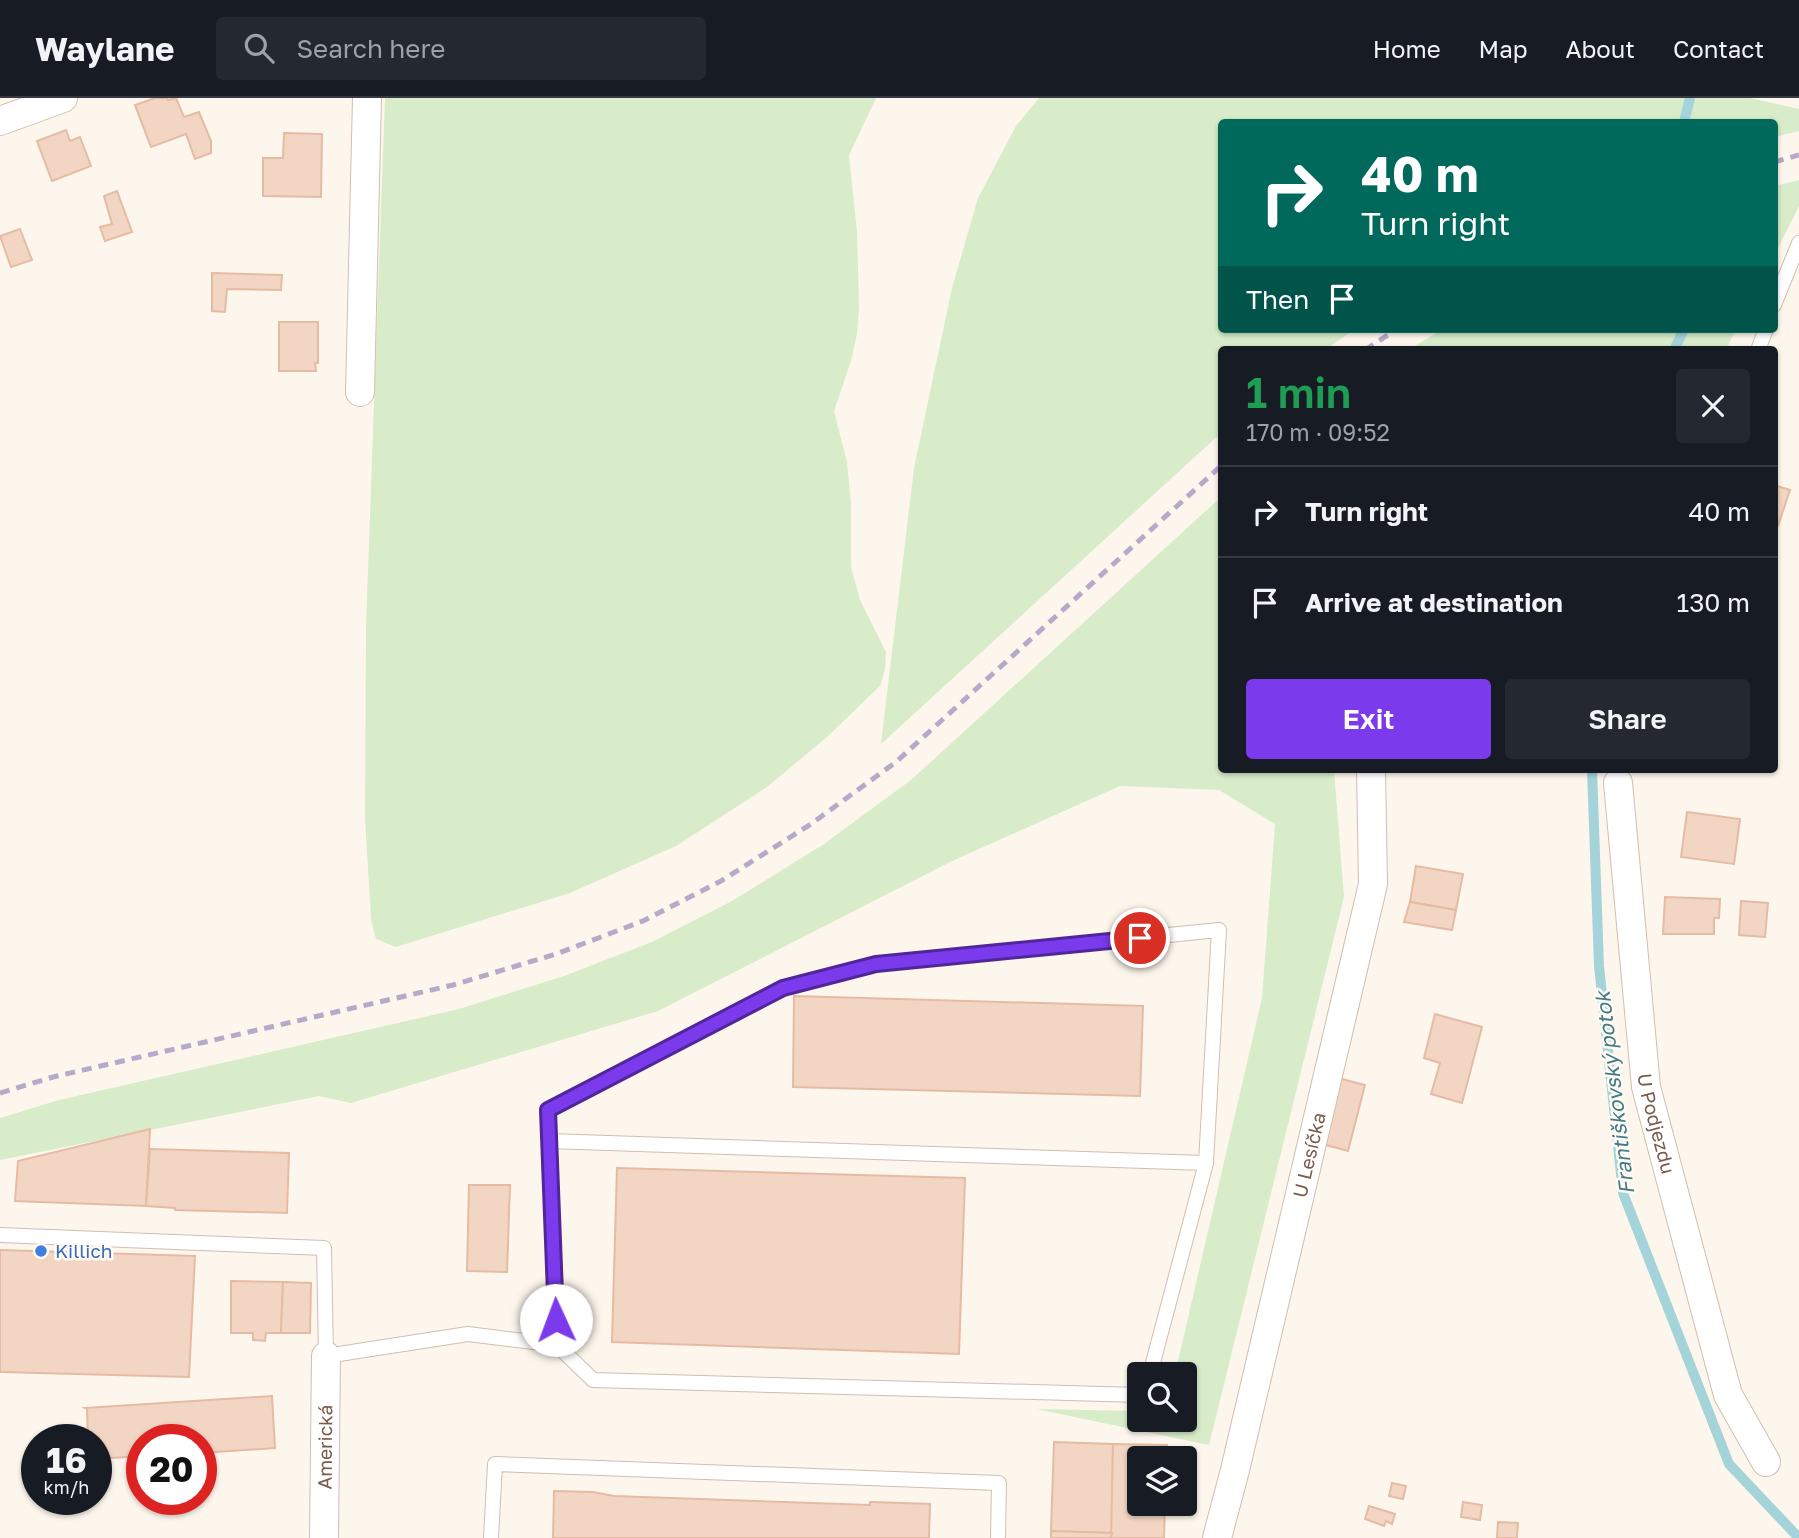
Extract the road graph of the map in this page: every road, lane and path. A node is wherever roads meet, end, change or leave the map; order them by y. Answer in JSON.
{"nodes":[{"id":1,"x":63,"y":98,"type":"edge"},
{"id":2,"x":367,"y":98,"type":"edge"},
{"id":3,"x":0,"y":121,"type":"edge"},
{"id":4,"x":1799,"y":243,"type":"edge"},
{"id":5,"x":1778,"y":294,"type":"edge"},
{"id":6,"x":360,"y":392,"type":"dead end"},
{"id":7,"x":1371,"y":773,"type":"edge"},
{"id":8,"x":1617,"y":776,"type":"edge"},
{"id":9,"x":549,"y":1141,"type":"junction"},
{"id":10,"x":1206,"y":1163,"type":"junction"},
{"id":11,"x":0,"y":1235,"type":"edge"},
{"id":12,"x":557,"y":1345,"type":"junction"},
{"id":13,"x":326,"y":1356,"type":"junction"},
{"id":14,"x":1153,"y":1362,"type":"edge"},
{"id":15,"x":1127,"y":1395,"type":"edge"},
{"id":16,"x":1766,"y":1462,"type":"dead end"},
{"id":17,"x":324,"y":1538,"type":"edge"},
{"id":18,"x":491,"y":1538,"type":"edge"},
{"id":19,"x":998,"y":1538,"type":"edge"},
{"id":20,"x":1217,"y":1538,"type":"edge"}],
"edges":[{"from":1,"to":3,"type":"street"},
{"from":2,"to":6,"type":"street"},
{"from":4,"to":5,"type":"lane"},
{"from":7,"to":20,"type":"street","name":"U Lesíčka"},
{"from":8,"to":16,"type":"street","name":"U Podjezdu"},
{"from":9,"to":10,"type":"lane"},
{"from":9,"to":10,"type":"lane"},
{"from":9,"to":12,"type":"lane"},
{"from":10,"to":14,"type":"lane"},
{"from":11,"to":13,"type":"lane"},
{"from":12,"to":13,"type":"lane"},
{"from":12,"to":15,"type":"lane"},
{"from":13,"to":17,"type":"street","name":"Americká"},
{"from":18,"to":19,"type":"lane"}]}
